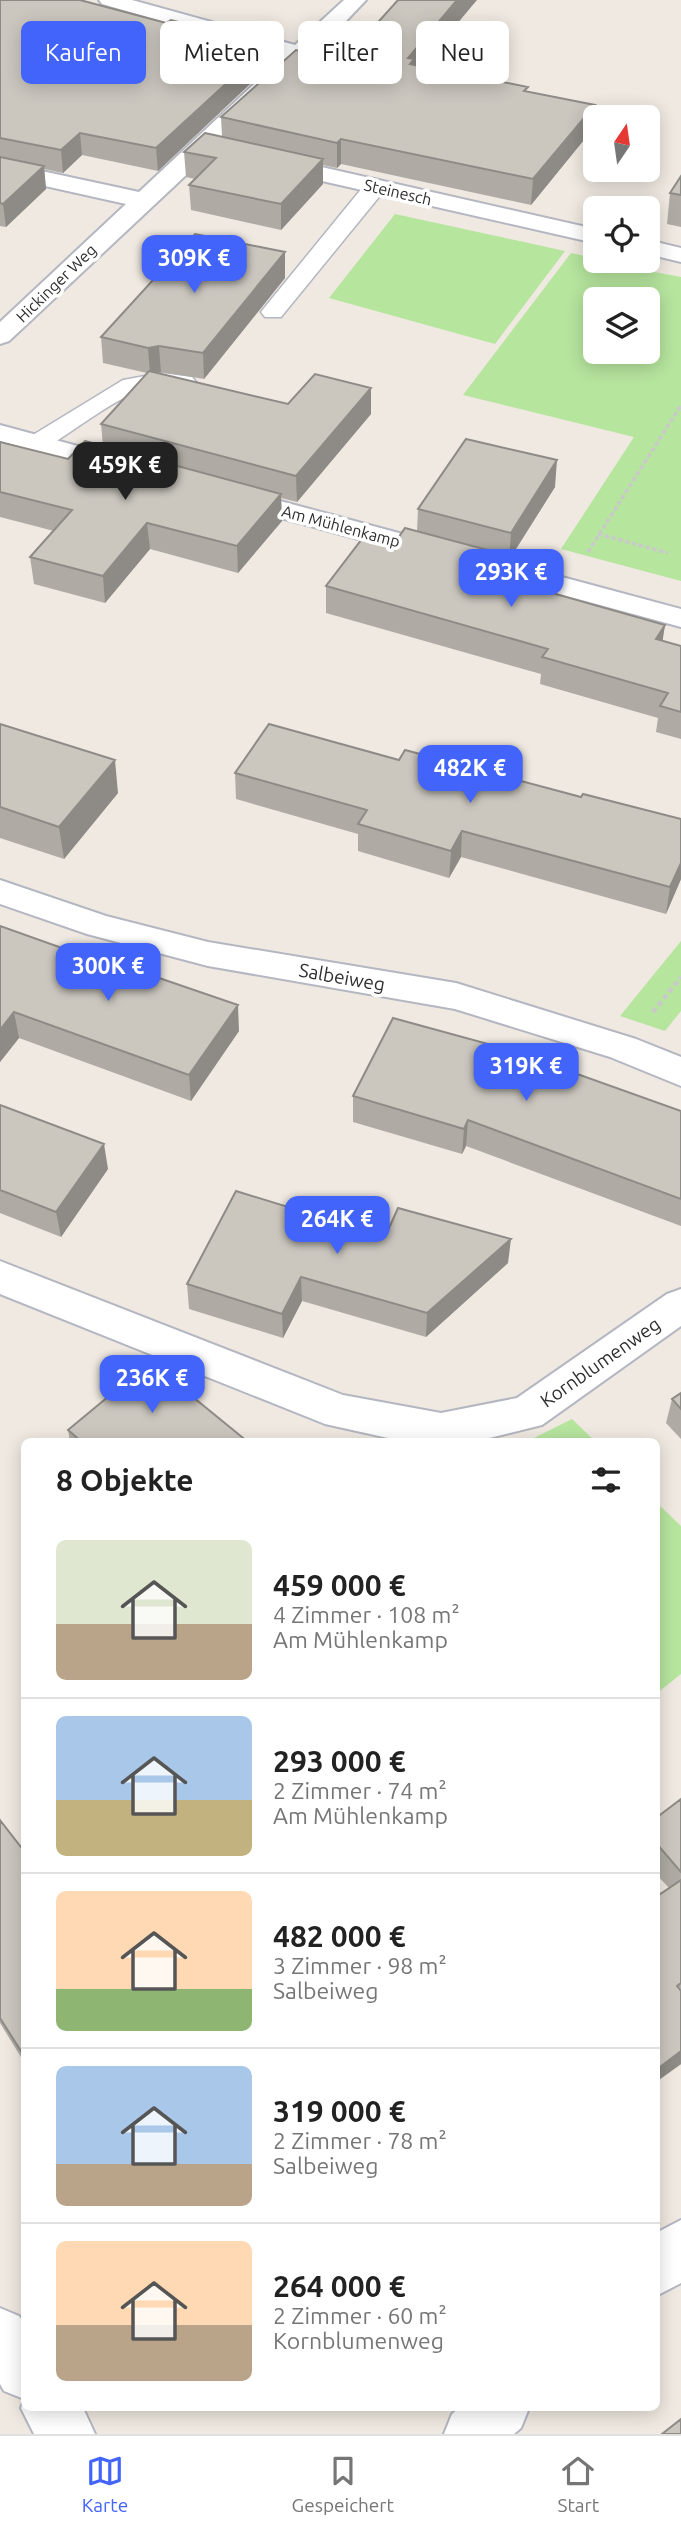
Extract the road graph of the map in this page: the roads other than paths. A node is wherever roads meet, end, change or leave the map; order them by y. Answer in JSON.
{"nodes":[{"id":1,"x":109,"y":0,"type":"edge"},
{"id":2,"x":356,"y":0,"type":"edge"},
{"id":3,"x":335,"y":21,"type":"edge"},
{"id":4,"x":298,"y":53,"type":"edge"},
{"id":5,"x":298,"y":58,"type":"edge"},
{"id":6,"x":201,"y":147,"type":"junction"},
{"id":7,"x":228,"y":153,"type":"edge"},
{"id":8,"x":255,"y":159,"type":"edge"},
{"id":9,"x":0,"y":169,"type":"edge"},
{"id":10,"x":375,"y":187,"type":"junction"},
{"id":11,"x":142,"y":200,"type":"junction"},
{"id":12,"x":583,"y":233,"type":"edge"},
{"id":13,"x":660,"y":250,"type":"edge"},
{"id":14,"x":681,"y":255,"type":"edge"},
{"id":15,"x":273,"y":312,"type":"dead end"},
{"id":16,"x":0,"y":336,"type":"edge"},
{"id":17,"x":205,"y":387,"type":"edge"},
{"id":18,"x":0,"y":433,"type":"edge"},
{"id":19,"x":37,"y":443,"type":"junction"},
{"id":20,"x":143,"y":472,"type":"edge"},
{"id":21,"x":209,"y":490,"type":"edge"},
{"id":22,"x":681,"y":618,"type":"edge"},
{"id":23,"x":0,"y":892,"type":"edge"},
{"id":24,"x":681,"y":1072,"type":"edge"},
{"id":25,"x":0,"y":1277,"type":"edge"},
{"id":26,"x":681,"y":1305,"type":"edge"},
{"id":27,"x":681,"y":2247,"type":"edge"},
{"id":28,"x":660,"y":2265,"type":"edge"},
{"id":29,"x":0,"y":2335,"type":"edge"},
{"id":30,"x":21,"y":2366,"type":"edge"},
{"id":31,"x":51,"y":2411,"type":"edge"},
{"id":32,"x":498,"y":2411,"type":"edge"},
{"id":33,"x":67,"y":2434,"type":"edge"},
{"id":34,"x":472,"y":2434,"type":"edge"}],
"edges":[{"from":1,"to":4,"type":"street"},
{"from":2,"to":3,"type":"street","name":"Hickinger Weg"},
{"from":5,"to":6,"type":"street","name":"Hickinger Weg"},
{"from":6,"to":7,"type":"street"},
{"from":6,"to":11,"type":"street","name":"Hickinger Weg"},
{"from":8,"to":10,"type":"street","name":"Steinesch"},
{"from":9,"to":11,"type":"street"},
{"from":10,"to":12,"type":"street","name":"Steinesch"},
{"from":10,"to":15,"type":"lane"},
{"from":11,"to":16,"type":"street","name":"Hickinger Weg"},
{"from":13,"to":14,"type":"street"},
{"from":17,"to":19,"type":"lane"},
{"from":18,"to":19,"type":"street"},
{"from":19,"to":20,"type":"street"},
{"from":21,"to":22,"type":"street","name":"Am Mühlenkamp"},
{"from":23,"to":24,"type":"street","name":"Salbeiweg"},
{"from":25,"to":26,"type":"street","name":"Kornblumenweg"},
{"from":27,"to":28,"type":"street"},
{"from":29,"to":30,"type":"street"},
{"from":31,"to":33,"type":"street"},
{"from":32,"to":34,"type":"street"}]}
